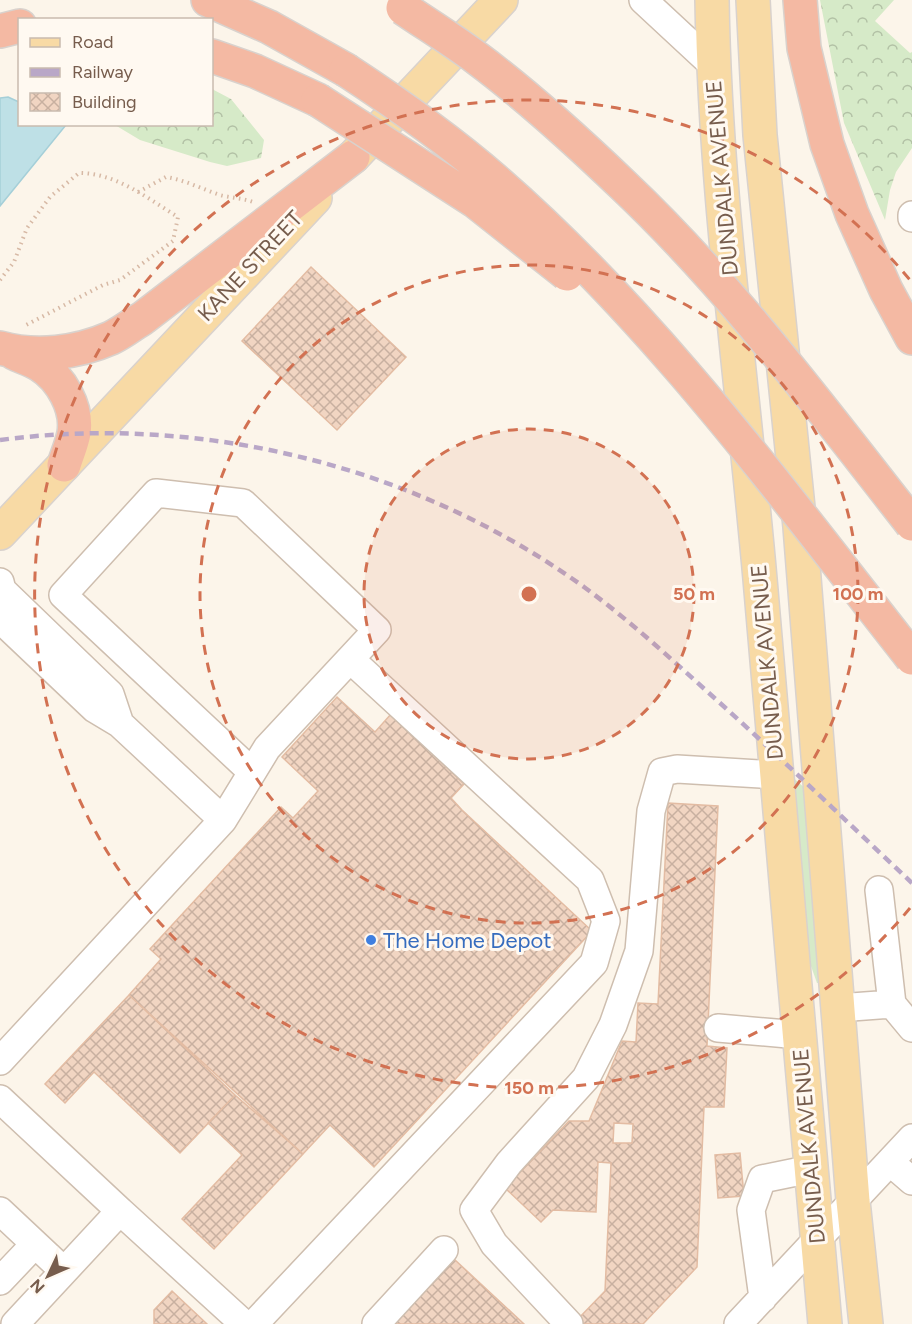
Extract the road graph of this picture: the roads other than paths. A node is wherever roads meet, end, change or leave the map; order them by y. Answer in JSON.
{"nodes":[{"id":1,"x":208,"y":0,"type":"edge"},
{"id":2,"x":501,"y":0,"type":"edge"},
{"id":3,"x":643,"y":0,"type":"edge"},
{"id":4,"x":712,"y":0,"type":"edge"},
{"id":5,"x":753,"y":0,"type":"edge"},
{"id":6,"x":800,"y":0,"type":"edge"},
{"id":7,"x":396,"y":4,"type":"edge"},
{"id":8,"x":18,"y":26,"type":"edge"},
{"id":9,"x":0,"y":31,"type":"edge"},
{"id":10,"x":213,"y":56,"type":"edge"},
{"id":11,"x":713,"y":65,"type":"junction"},
{"id":12,"x":353,"y":157,"type":"junction"},
{"id":13,"x":912,"y":338,"type":"edge"},
{"id":14,"x":11,"y":342,"type":"edge"},
{"id":15,"x":713,"y":406,"type":"junction"},
{"id":16,"x":64,"y":465,"type":"junction"},
{"id":17,"x":912,"y":524,"type":"edge"},
{"id":18,"x":0,"y":533,"type":"edge"},
{"id":19,"x":0,"y":582,"type":"edge"},
{"id":20,"x":0,"y":619,"type":"edge"},
{"id":21,"x":912,"y":658,"type":"edge"},
{"id":22,"x":350,"y":659,"type":"junction"},
{"id":23,"x":120,"y":724,"type":"junction"},
{"id":24,"x":252,"y":772,"type":"junction"},
{"id":25,"x":777,"y":775,"type":"junction"},
{"id":26,"x":223,"y":820,"type":"junction"},
{"id":27,"x":879,"y":890,"type":"dead end"},
{"id":28,"x":892,"y":1005,"type":"junction"},
{"id":29,"x":837,"y":1008,"type":"junction"},
{"id":30,"x":718,"y":1028,"type":"dead end"},
{"id":31,"x":912,"y":1028,"type":"edge"},
{"id":32,"x":799,"y":1035,"type":"junction"},
{"id":33,"x":0,"y":1061,"type":"edge"},
{"id":34,"x":0,"y":1099,"type":"edge"},
{"id":35,"x":912,"y":1138,"type":"edge"},
{"id":36,"x":890,"y":1162,"type":"junction"},
{"id":37,"x":811,"y":1169,"type":"junction"},
{"id":38,"x":912,"y":1181,"type":"edge"},
{"id":39,"x":853,"y":1201,"type":"junction"},
{"id":40,"x":0,"y":1211,"type":"edge"},
{"id":41,"x":120,"y":1211,"type":"junction"},
{"id":42,"x":817,"y":1240,"type":"junction"},
{"id":43,"x":35,"y":1244,"type":"junction"},
{"id":44,"x":444,"y":1250,"type":"dead end"},
{"id":45,"x":64,"y":1271,"type":"junction"},
{"id":46,"x":0,"y":1281,"type":"edge"},
{"id":47,"x":763,"y":1298,"type":"junction"},
{"id":48,"x":15,"y":1324,"type":"edge"},
{"id":49,"x":244,"y":1324,"type":"edge"},
{"id":50,"x":254,"y":1324,"type":"edge"},
{"id":51,"x":376,"y":1324,"type":"edge"},
{"id":52,"x":569,"y":1324,"type":"edge"},
{"id":53,"x":738,"y":1324,"type":"edge"},
{"id":54,"x":825,"y":1324,"type":"edge"},
{"id":55,"x":866,"y":1324,"type":"edge"}],
"edges":[{"from":1,"to":15,"type":"highway","bridge":true},
{"from":2,"to":12,"type":"main road","name":"KANE STREET"},
{"from":3,"to":11,"type":"street"},
{"from":4,"to":11,"type":"main road","name":"DUNDALK AVENUE"},
{"from":5,"to":29,"type":"main road","name":"DUNDALK AVENUE"},
{"from":6,"to":13,"type":"highway"},
{"from":7,"to":17,"type":"highway","bridge":true},
{"from":8,"to":9,"type":"highway"},
{"from":10,"to":15,"type":"highway","bridge":true},
{"from":11,"to":25,"type":"main road","name":"DUNDALK AVENUE"},
{"from":12,"to":14,"type":"highway"},
{"from":12,"to":16,"type":"main road","name":"KANE STREET"},
{"from":14,"to":16,"type":"highway"},
{"from":15,"to":21,"type":"highway","bridge":true},
{"from":16,"to":18,"type":"main road","name":"KANE STREET"},
{"from":19,"to":23,"type":"street"},
{"from":20,"to":23,"type":"street"},
{"from":22,"to":24,"type":"street"},
{"from":22,"to":24,"type":"street"},
{"from":22,"to":50,"type":"street"},
{"from":23,"to":26,"type":"street"},
{"from":24,"to":26,"type":"street"},
{"from":25,"to":32,"type":"main road","name":"DUNDALK AVENUE"},
{"from":25,"to":52,"type":"street"},
{"from":26,"to":33,"type":"street"},
{"from":27,"to":28,"type":"street"},
{"from":28,"to":29,"type":"street"},
{"from":28,"to":31,"type":"street"},
{"from":29,"to":39,"type":"main road","name":"DUNDALK AVENUE"},
{"from":30,"to":32,"type":"street"},
{"from":32,"to":37,"type":"main road","name":"DUNDALK AVENUE"},
{"from":34,"to":41,"type":"street"},
{"from":35,"to":36,"type":"street"},
{"from":36,"to":38,"type":"street"},
{"from":36,"to":39,"type":"street"},
{"from":37,"to":42,"type":"main road","name":"DUNDALK AVENUE"},
{"from":37,"to":47,"type":"street"},
{"from":39,"to":42,"type":"street"},
{"from":39,"to":55,"type":"main road","name":"DUNDALK AVENUE"},
{"from":40,"to":43,"type":"street"},
{"from":41,"to":45,"type":"street"},
{"from":41,"to":49,"type":"street"},
{"from":42,"to":47,"type":"street"},
{"from":42,"to":54,"type":"main road","name":"DUNDALK AVENUE"},
{"from":43,"to":45,"type":"street"},
{"from":43,"to":46,"type":"street"},
{"from":44,"to":51,"type":"street"},
{"from":45,"to":48,"type":"street"},
{"from":47,"to":53,"type":"street"}]}
